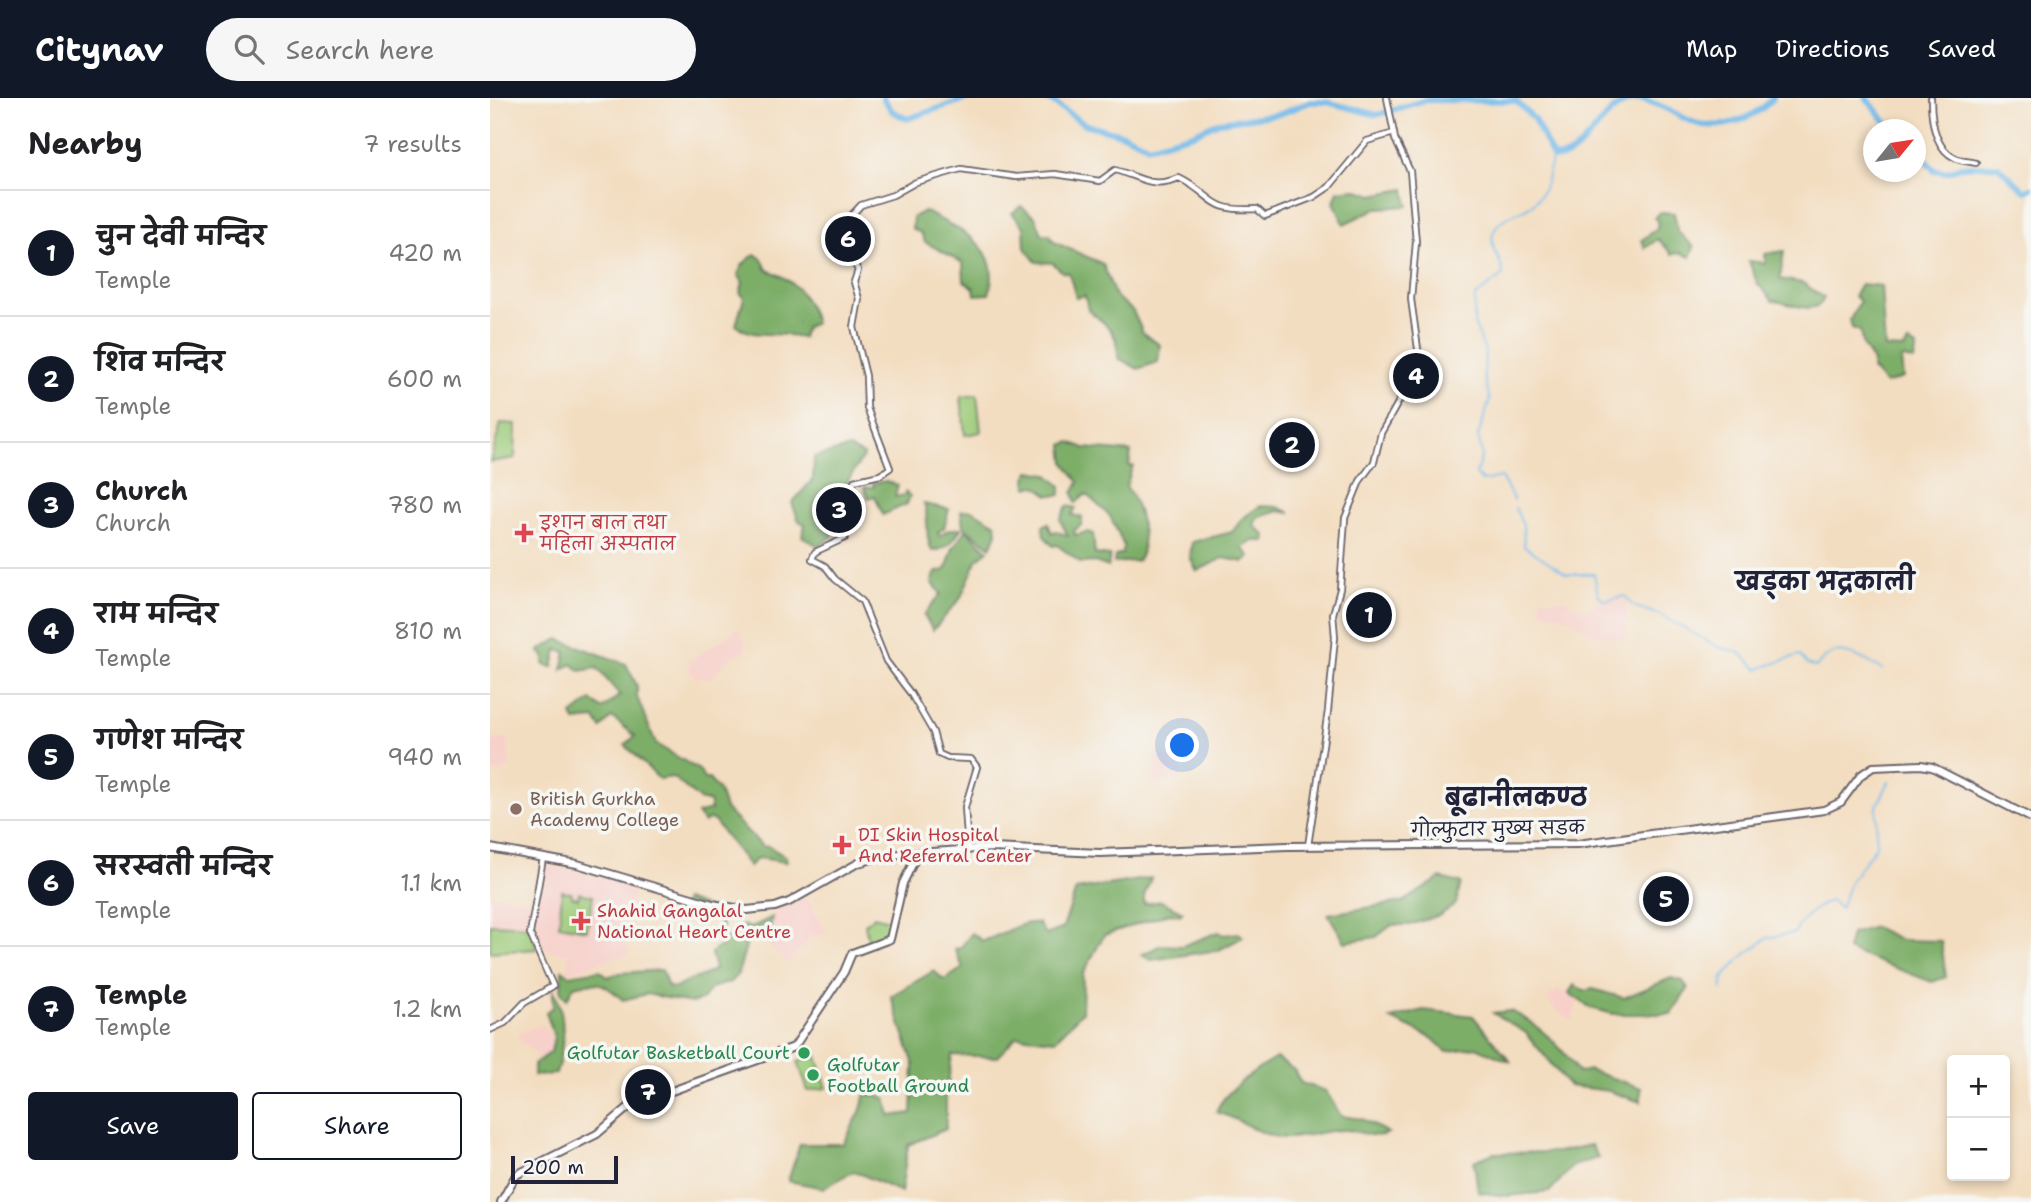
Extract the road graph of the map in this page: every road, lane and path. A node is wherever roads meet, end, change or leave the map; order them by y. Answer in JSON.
{"nodes":[{"id":1,"x":1931,"y":98,"type":"edge"},
{"id":2,"x":1388,"y":103,"type":"edge"},
{"id":3,"x":1394,"y":133,"type":"junction"},
{"id":4,"x":1976,"y":163,"type":"dead end"},
{"id":5,"x":2031,"y":818,"type":"edge"},
{"id":6,"x":1308,"y":846,"type":"junction"},
{"id":7,"x":490,"y":848,"type":"edge"},
{"id":8,"x":968,"y":850,"type":"junction"},
{"id":9,"x":918,"y":853,"type":"junction"},
{"id":10,"x":545,"y":857,"type":"junction"},
{"id":11,"x":490,"y":1030,"type":"edge"},
{"id":12,"x":501,"y":1202,"type":"edge"}],
"edges":[{"from":1,"to":4,"type":"street"},
{"from":2,"to":3,"type":"street"},
{"from":3,"to":6,"type":"street"},
{"from":3,"to":8,"type":"street"},
{"from":5,"to":6,"type":"main road","name":"गोल्फुटार मुख्य सडक"},
{"from":6,"to":8,"type":"main road","name":"गोल्फुटार मुख्य सडक"},
{"from":7,"to":10,"type":"main road","name":"गोल्फुटार मुख्य सडक"},
{"from":8,"to":9,"type":"main road","name":"गोल्फुटार मुख्य सडक"},
{"from":9,"to":10,"type":"main road","name":"गोल्फुटार मुख्य सडक"},
{"from":9,"to":12,"type":"main road"},
{"from":10,"to":11,"type":"street"}]}
